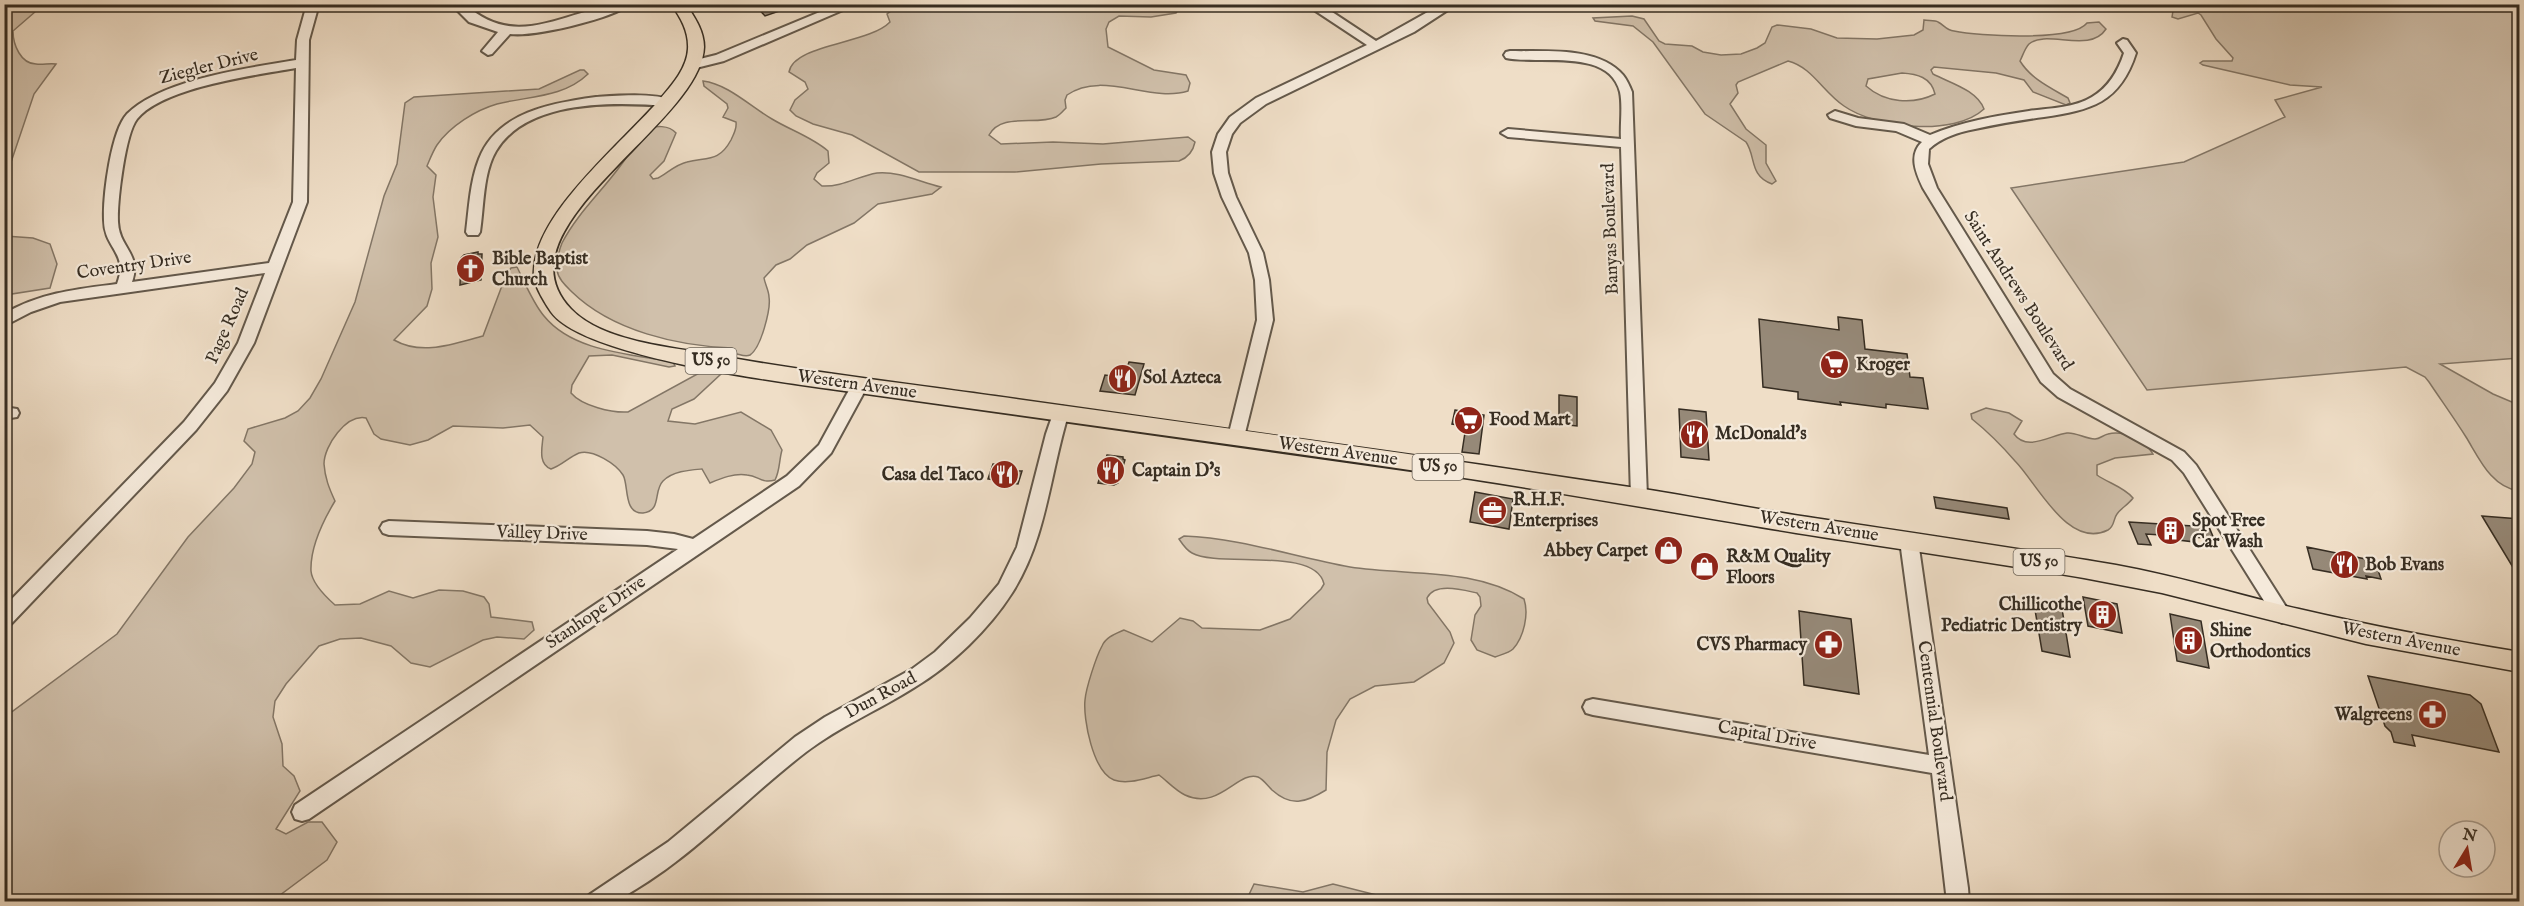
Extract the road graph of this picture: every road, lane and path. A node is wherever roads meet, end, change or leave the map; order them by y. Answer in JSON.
{"nodes":[{"id":1,"x":313,"y":4,"type":"edge"},
{"id":2,"x":457,"y":4,"type":"edge"},
{"id":3,"x":625,"y":4,"type":"edge"},
{"id":4,"x":678,"y":4,"type":"edge"},
{"id":5,"x":851,"y":4,"type":"edge"},
{"id":6,"x":1311,"y":4,"type":"edge"},
{"id":7,"x":1451,"y":4,"type":"edge"},
{"id":8,"x":507,"y":30,"type":"junction"},
{"id":9,"x":2123,"y":43,"type":"dead end"},
{"id":10,"x":1376,"y":46,"type":"junction"},
{"id":11,"x":488,"y":51,"type":"dead end"},
{"id":12,"x":1510,"y":55,"type":"dead end"},
{"id":13,"x":301,"y":63,"type":"junction"},
{"id":14,"x":692,"y":65,"type":"junction"},
{"id":15,"x":667,"y":102,"type":"junction"},
{"id":16,"x":1835,"y":115,"type":"dead end"},
{"id":17,"x":1508,"y":133,"type":"dead end"},
{"id":18,"x":1929,"y":140,"type":"junction"},
{"id":19,"x":1628,"y":144,"type":"junction"},
{"id":20,"x":473,"y":232,"type":"dead end"},
{"id":21,"x":275,"y":267,"type":"junction"},
{"id":22,"x":123,"y":287,"type":"junction"},
{"id":23,"x":4,"y":321,"type":"edge"},
{"id":24,"x":860,"y":385,"type":"junction"},
{"id":25,"x":1061,"y":412,"type":"junction"},
{"id":26,"x":1236,"y":437,"type":"junction"},
{"id":27,"x":1640,"y":497,"type":"junction"},
{"id":28,"x":389,"y":528,"type":"dead end"},
{"id":29,"x":1909,"y":541,"type":"junction"},
{"id":30,"x":694,"y":547,"type":"junction"},
{"id":31,"x":2282,"y":615,"type":"junction"},
{"id":32,"x":4,"y":620,"type":"edge"},
{"id":33,"x":2520,"y":662,"type":"edge"},
{"id":34,"x":1593,"y":707,"type":"dead end"},
{"id":35,"x":1940,"y":766,"type":"junction"},
{"id":36,"x":302,"y":812,"type":"dead end"},
{"id":37,"x":596,"y":902,"type":"edge"},
{"id":38,"x":1958,"y":902,"type":"edge"}],
"edges":[{"from":1,"to":13,"type":"street","name":"Page Road"},
{"from":2,"to":8,"type":"street"},
{"from":3,"to":8,"type":"street"},
{"from":4,"to":14,"type":"main road","name":"Western Avenue","number":"US 50"},
{"from":5,"to":14,"type":"street"},
{"from":6,"to":10,"type":"street"},
{"from":7,"to":10,"type":"street"},
{"from":8,"to":11,"type":"street"},
{"from":9,"to":18,"type":"street"},
{"from":10,"to":26,"type":"street"},
{"from":12,"to":19,"type":"street","name":"Banyas Boulevard"},
{"from":13,"to":21,"type":"street","name":"Page Road"},
{"from":13,"to":22,"type":"street","name":"Ziegler Drive"},
{"from":14,"to":15,"type":"main road","name":"Western Avenue","number":"US 50"},
{"from":15,"to":20,"type":"street"},
{"from":15,"to":24,"type":"main road","name":"Western Avenue","number":"US 50"},
{"from":16,"to":18,"type":"street"},
{"from":17,"to":19,"type":"street"},
{"from":18,"to":31,"type":"street","name":"Saint Andrews Boulevard"},
{"from":19,"to":27,"type":"street","name":"Banyas Boulevard"},
{"from":21,"to":22,"type":"street","name":"Coventry Drive"},
{"from":21,"to":32,"type":"street","name":"Page Road"},
{"from":22,"to":23,"type":"street","name":"Coventry Drive"},
{"from":24,"to":25,"type":"main road","name":"Western Avenue","number":"US 50"},
{"from":24,"to":30,"type":"street","name":"Stanhope Drive"},
{"from":25,"to":26,"type":"main road","name":"Western Avenue","number":"US 50"},
{"from":25,"to":37,"type":"street","name":"Dun Road"},
{"from":26,"to":27,"type":"main road","name":"Western Avenue","number":"US 50"},
{"from":27,"to":29,"type":"main road","name":"Western Avenue","number":"US 50"},
{"from":28,"to":30,"type":"street","name":"Valley Drive"},
{"from":29,"to":31,"type":"main road","name":"Western Avenue","number":"US 50"},
{"from":29,"to":35,"type":"street","name":"Centennial Boulevard"},
{"from":30,"to":36,"type":"street","name":"Stanhope Drive"},
{"from":31,"to":33,"type":"main road","name":"Western Avenue","number":"US 50"},
{"from":34,"to":35,"type":"street","name":"Capital Drive"},
{"from":35,"to":38,"type":"street","name":"Centennial Boulevard"}]}
